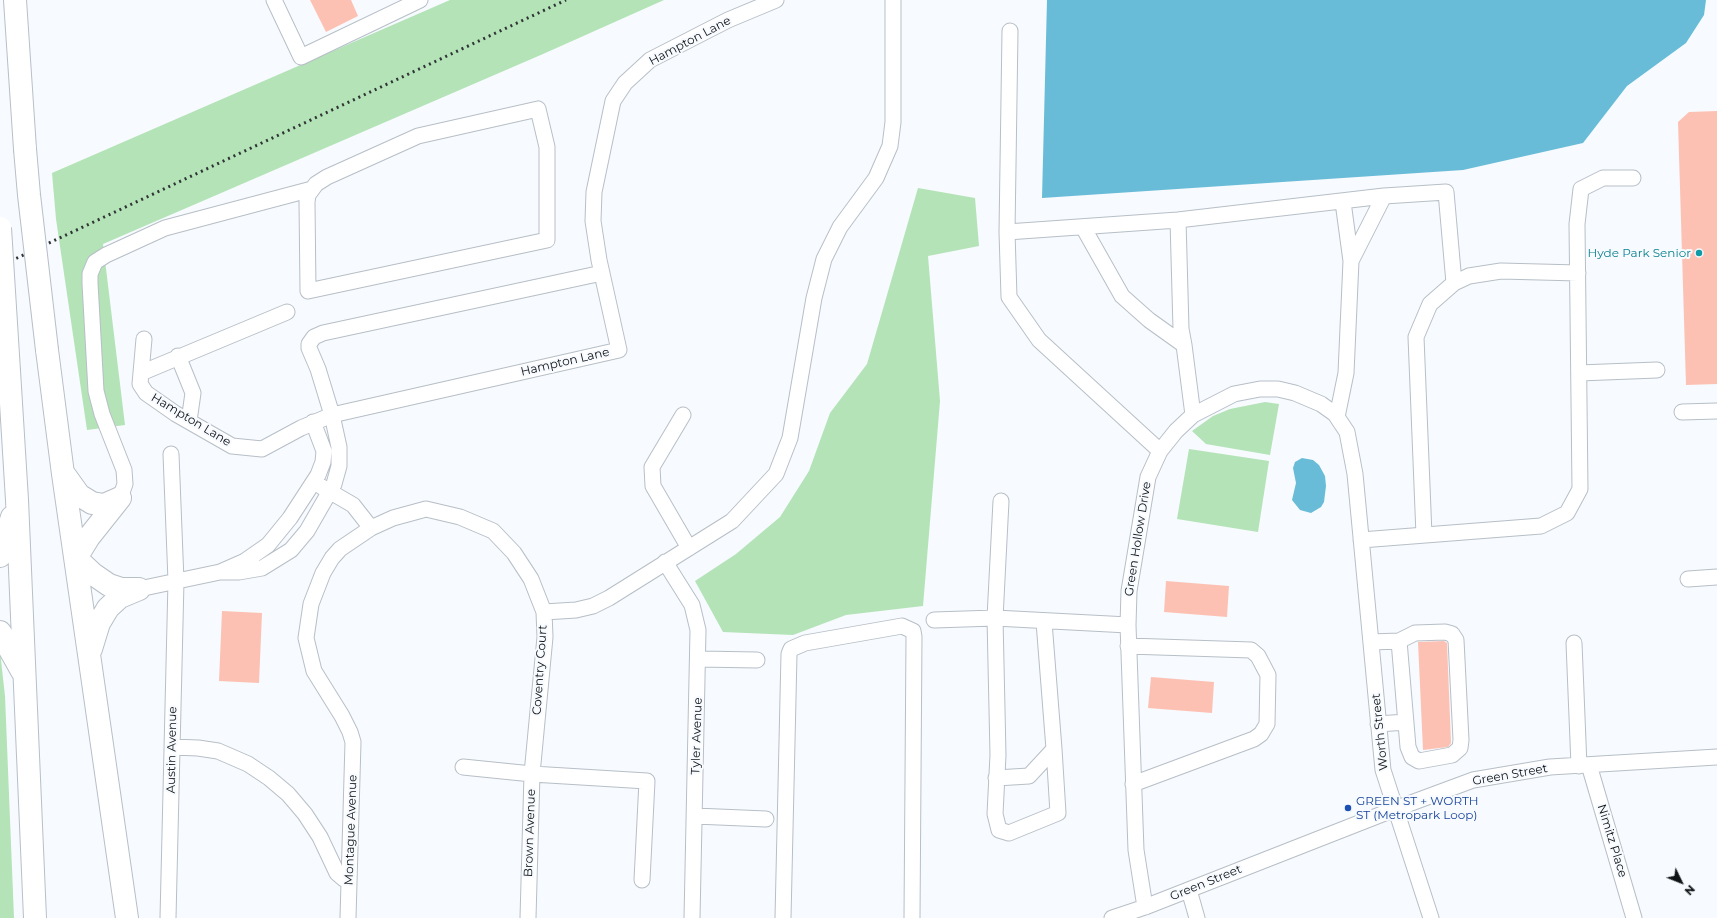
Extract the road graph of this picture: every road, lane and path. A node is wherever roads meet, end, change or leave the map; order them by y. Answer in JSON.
{"nodes":[{"id":1,"x":15,"y":0,"type":"edge"},
{"id":2,"x":26,"y":0,"type":"edge"},
{"id":3,"x":274,"y":0,"type":"edge"},
{"id":4,"x":420,"y":0,"type":"edge"},
{"id":5,"x":776,"y":0,"type":"edge"},
{"id":6,"x":893,"y":0,"type":"edge"},
{"id":7,"x":16,"y":25,"type":"junction"},
{"id":8,"x":1010,"y":31,"type":"dead end"},
{"id":9,"x":1633,"y":178,"type":"dead end"},
{"id":10,"x":312,"y":189,"type":"junction"},
{"id":11,"x":1384,"y":196,"type":"junction"},
{"id":12,"x":1343,"y":202,"type":"junction"},
{"id":13,"x":1178,"y":220,"type":"junction"},
{"id":14,"x":1083,"y":227,"type":"junction"},
{"id":15,"x":0,"y":228,"type":"edge"},
{"id":16,"x":1007,"y":232,"type":"junction"},
{"id":17,"x":1351,"y":261,"type":"junction"},
{"id":18,"x":602,"y":273,"type":"junction"},
{"id":19,"x":1578,"y":273,"type":"junction"},
{"id":20,"x":1454,"y":283,"type":"junction"},
{"id":21,"x":287,"y":312,"type":"dead end"},
{"id":22,"x":144,"y":340,"type":"dead end"},
{"id":23,"x":1184,"y":345,"type":"junction"},
{"id":24,"x":178,"y":356,"type":"junction"},
{"id":25,"x":1657,"y":370,"type":"dead end"},
{"id":26,"x":141,"y":373,"type":"junction"},
{"id":27,"x":1579,"y":374,"type":"junction"},
{"id":28,"x":1717,"y":411,"type":"edge"},
{"id":29,"x":1682,"y":412,"type":"dead end"},
{"id":30,"x":332,"y":415,"type":"junction"},
{"id":31,"x":683,"y":415,"type":"dead end"},
{"id":32,"x":1193,"y":415,"type":"junction"},
{"id":33,"x":1337,"y":417,"type":"junction"},
{"id":34,"x":189,"y":421,"type":"junction"},
{"id":35,"x":313,"y":422,"type":"junction"},
{"id":36,"x":1160,"y":451,"type":"junction"},
{"id":37,"x":171,"y":454,"type":"dead end"},
{"id":38,"x":63,"y":474,"type":"junction"},
{"id":39,"x":313,"y":482,"type":"junction"},
{"id":40,"x":331,"y":492,"type":"junction"},
{"id":41,"x":120,"y":498,"type":"junction"},
{"id":42,"x":17,"y":500,"type":"junction"},
{"id":43,"x":1001,"y":501,"type":"dead end"},
{"id":44,"x":370,"y":528,"type":"junction"},
{"id":45,"x":281,"y":530,"type":"junction"},
{"id":46,"x":1424,"y":535,"type":"junction"},
{"id":47,"x":1361,"y":540,"type":"junction"},
{"id":48,"x":297,"y":544,"type":"junction"},
{"id":49,"x":689,"y":548,"type":"junction"},
{"id":50,"x":0,"y":556,"type":"edge"},
{"id":51,"x":76,"y":558,"type":"junction"},
{"id":52,"x":665,"y":562,"type":"junction"},
{"id":53,"x":220,"y":572,"type":"junction"},
{"id":54,"x":1717,"y":577,"type":"edge"},
{"id":55,"x":1688,"y":578,"type":"dead end"},
{"id":56,"x":176,"y":581,"type":"junction"},
{"id":57,"x":139,"y":589,"type":"junction"},
{"id":58,"x":544,"y":612,"type":"junction"},
{"id":59,"x":995,"y":618,"type":"junction"},
{"id":60,"x":934,"y":620,"type":"dead end"},
{"id":61,"x":1044,"y":622,"type":"junction"},
{"id":62,"x":1128,"y":625,"type":"junction"},
{"id":63,"x":0,"y":632,"type":"edge"},
{"id":64,"x":1400,"y":641,"type":"junction"},
{"id":65,"x":1371,"y":642,"type":"junction"},
{"id":66,"x":1574,"y":643,"type":"dead end"},
{"id":67,"x":1128,"y":646,"type":"junction"},
{"id":68,"x":89,"y":656,"type":"junction"},
{"id":69,"x":699,"y":659,"type":"junction"},
{"id":70,"x":758,"y":660,"type":"dead end"},
{"id":71,"x":25,"y":677,"type":"junction"},
{"id":72,"x":1406,"y":722,"type":"junction"},
{"id":73,"x":1378,"y":724,"type":"junction"},
{"id":74,"x":353,"y":742,"type":"joint"},
{"id":75,"x":173,"y":747,"type":"junction"},
{"id":76,"x":534,"y":748,"type":"joint"},
{"id":77,"x":1054,"y":749,"type":"junction"},
{"id":78,"x":1717,"y":757,"type":"edge"},
{"id":79,"x":1584,"y":765,"type":"junction"},
{"id":80,"x":462,"y":767,"type":"dead end"},
{"id":81,"x":532,"y":774,"type":"junction"},
{"id":82,"x":996,"y":778,"type":"junction"},
{"id":83,"x":1134,"y":784,"type":"junction"},
{"id":84,"x":1395,"y":808,"type":"junction"},
{"id":85,"x":695,"y":816,"type":"junction"},
{"id":86,"x":766,"y":819,"type":"dead end"},
{"id":87,"x":349,"y":880,"type":"junction"},
{"id":88,"x":642,"y":880,"type":"dead end"},
{"id":89,"x":1189,"y":890,"type":"junction"},
{"id":90,"x":1145,"y":907,"type":"junction"},
{"id":91,"x":35,"y":918,"type":"edge"},
{"id":92,"x":127,"y":918,"type":"edge"},
{"id":93,"x":168,"y":918,"type":"edge"},
{"id":94,"x":348,"y":918,"type":"edge"},
{"id":95,"x":528,"y":918,"type":"edge"},
{"id":96,"x":692,"y":918,"type":"edge"},
{"id":97,"x":783,"y":918,"type":"edge"},
{"id":98,"x":912,"y":918,"type":"edge"},
{"id":99,"x":1112,"y":918,"type":"edge"},
{"id":100,"x":1197,"y":918,"type":"edge"},
{"id":101,"x":1431,"y":918,"type":"edge"},
{"id":102,"x":1634,"y":918,"type":"edge"}],
"edges":[{"from":1,"to":7,"type":"highway"},
{"from":2,"to":7,"type":"highway"},
{"from":3,"to":4,"type":"street"},
{"from":5,"to":18,"type":"street","name":"Hampton Lane"},
{"from":6,"to":49,"type":"street"},
{"from":7,"to":38,"type":"highway","bridge":true},
{"from":8,"to":16,"type":"street"},
{"from":9,"to":19,"type":"street"},
{"from":10,"to":10,"type":"street"},
{"from":10,"to":41,"type":"street"},
{"from":11,"to":12,"type":"street"},
{"from":11,"to":17,"type":"street"},
{"from":11,"to":20,"type":"street"},
{"from":12,"to":13,"type":"street"},
{"from":12,"to":17,"type":"street"},
{"from":13,"to":14,"type":"street"},
{"from":13,"to":23,"type":"street"},
{"from":14,"to":16,"type":"street"},
{"from":14,"to":23,"type":"street"},
{"from":15,"to":42,"type":"highway","bridge":true},
{"from":16,"to":36,"type":"street"},
{"from":17,"to":33,"type":"street"},
{"from":18,"to":30,"type":"street","name":"Hampton Lane"},
{"from":18,"to":30,"type":"street"},
{"from":19,"to":20,"type":"street"},
{"from":19,"to":27,"type":"street"},
{"from":20,"to":46,"type":"street"},
{"from":21,"to":24,"type":"street"},
{"from":22,"to":26,"type":"street","name":"Hampton Lane"},
{"from":23,"to":32,"type":"street"},
{"from":24,"to":26,"type":"street"},
{"from":24,"to":34,"type":"street"},
{"from":25,"to":27,"type":"street"},
{"from":26,"to":34,"type":"street","name":"Hampton Lane"},
{"from":27,"to":46,"type":"street"},
{"from":28,"to":29,"type":"street"},
{"from":30,"to":35,"type":"street","name":"Hampton Lane"},
{"from":30,"to":40,"type":"street"},
{"from":31,"to":49,"type":"street"},
{"from":32,"to":33,"type":"street","name":"Green Hollow Drive"},
{"from":32,"to":36,"type":"street","name":"Green Hollow Drive"},
{"from":33,"to":47,"type":"street"},
{"from":34,"to":35,"type":"street","name":"Hampton Lane"},
{"from":35,"to":39,"type":"street"},
{"from":36,"to":62,"type":"street","name":"Green Hollow Drive"},
{"from":37,"to":56,"type":"street","name":"Austin Avenue"},
{"from":38,"to":41,"type":"highway"},
{"from":38,"to":51,"type":"highway"},
{"from":39,"to":40,"type":"street"},
{"from":39,"to":45,"type":"street"},
{"from":40,"to":44,"type":"street"},
{"from":40,"to":48,"type":"street"},
{"from":41,"to":51,"type":"highway"},
{"from":42,"to":50,"type":"highway"},
{"from":42,"to":71,"type":"highway"},
{"from":43,"to":59,"type":"street"},
{"from":44,"to":58,"type":"street","name":"Coventry Court"},
{"from":44,"to":74,"type":"street","name":"Coventry Court"},
{"from":45,"to":48,"type":"street"},
{"from":45,"to":53,"type":"street"},
{"from":46,"to":47,"type":"street"},
{"from":47,"to":65,"type":"street","name":"Worth Street"},
{"from":48,"to":53,"type":"street"},
{"from":49,"to":52,"type":"street"},
{"from":51,"to":57,"type":"highway"},
{"from":51,"to":68,"type":"highway"},
{"from":52,"to":58,"type":"street"},
{"from":52,"to":69,"type":"street","name":"Tyler Avenue"},
{"from":53,"to":56,"type":"street"},
{"from":54,"to":55,"type":"street"},
{"from":56,"to":57,"type":"street"},
{"from":56,"to":75,"type":"street","name":"Austin Avenue"},
{"from":57,"to":68,"type":"highway"},
{"from":58,"to":76,"type":"street","name":"Coventry Court"},
{"from":59,"to":60,"type":"street"},
{"from":59,"to":61,"type":"street"},
{"from":59,"to":82,"type":"street"},
{"from":61,"to":62,"type":"street"},
{"from":61,"to":77,"type":"street"},
{"from":62,"to":67,"type":"street","name":"Green Hollow Drive"},
{"from":63,"to":71,"type":"highway"},
{"from":64,"to":65,"type":"street"},
{"from":64,"to":72,"type":"street"},
{"from":64,"to":72,"type":"street"},
{"from":65,"to":73,"type":"street","name":"Worth Street"},
{"from":66,"to":79,"type":"street","name":"Nimitz Place"},
{"from":67,"to":83,"type":"street","name":"Green Hollow Drive"},
{"from":67,"to":83,"type":"street"},
{"from":68,"to":92,"type":"highway"},
{"from":69,"to":70,"type":"street"},
{"from":69,"to":85,"type":"street","name":"Tyler Avenue"},
{"from":71,"to":91,"type":"highway"},
{"from":72,"to":73,"type":"street"},
{"from":73,"to":84,"type":"street","name":"Worth Street"},
{"from":74,"to":87,"type":"street","name":"Montague Avenue"},
{"from":75,"to":87,"type":"street"},
{"from":75,"to":93,"type":"street","name":"Austin Avenue"},
{"from":76,"to":81,"type":"street","name":"Brown Avenue"},
{"from":77,"to":82,"type":"street"},
{"from":77,"to":82,"type":"street"},
{"from":78,"to":79,"type":"street","name":"Green Street"},
{"from":79,"to":84,"type":"street","name":"Green Street"},
{"from":79,"to":102,"type":"street","name":"Nimitz Place"},
{"from":80,"to":81,"type":"street"},
{"from":81,"to":88,"type":"street"},
{"from":81,"to":95,"type":"street","name":"Brown Avenue"},
{"from":83,"to":90,"type":"street","name":"Green Hollow Drive"},
{"from":84,"to":89,"type":"street","name":"Green Street"},
{"from":84,"to":101,"type":"street","name":"Worth Street"},
{"from":85,"to":86,"type":"street"},
{"from":85,"to":96,"type":"street","name":"Tyler Avenue"},
{"from":87,"to":94,"type":"street","name":"Montague Avenue"},
{"from":89,"to":90,"type":"street","name":"Green Street"},
{"from":89,"to":100,"type":"street"},
{"from":90,"to":99,"type":"street","name":"Green Street"},
{"from":97,"to":98,"type":"street"}]}
